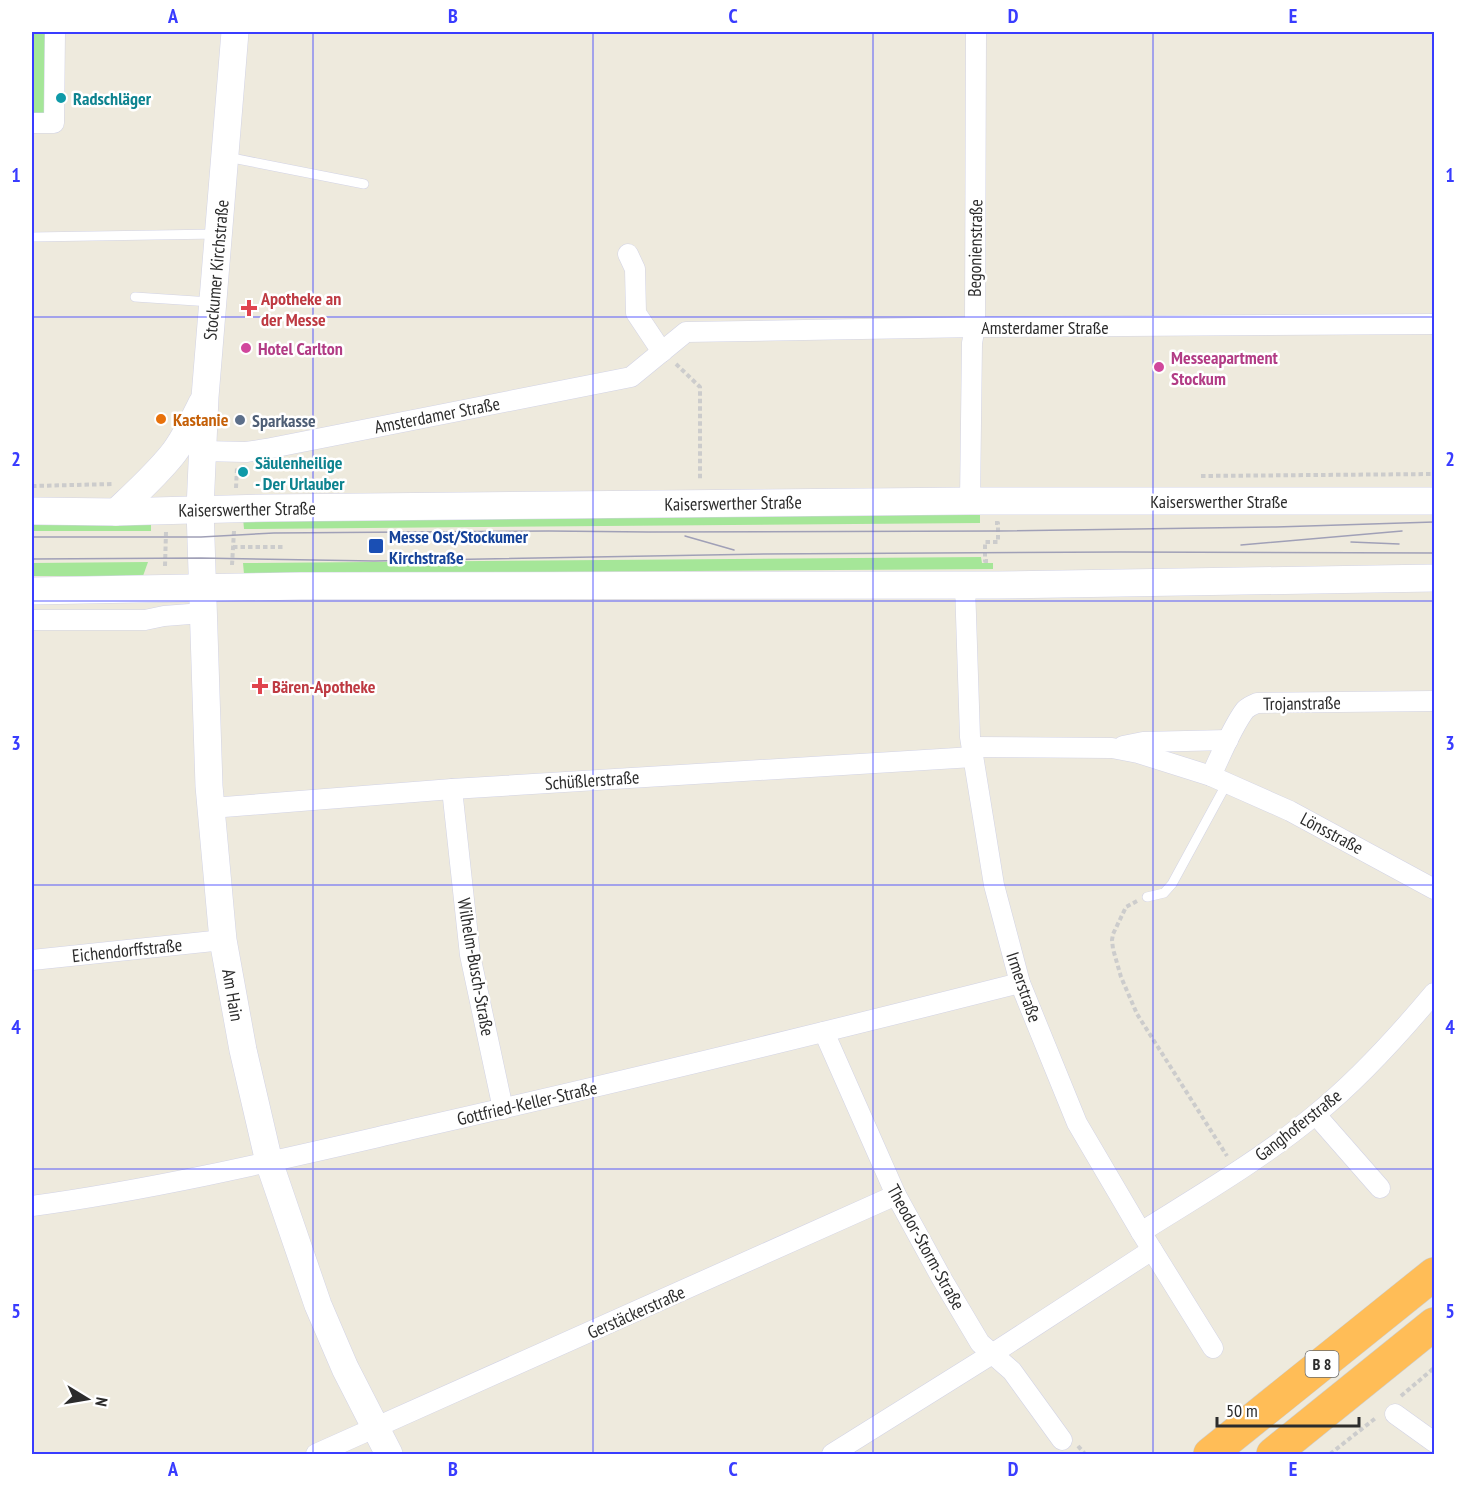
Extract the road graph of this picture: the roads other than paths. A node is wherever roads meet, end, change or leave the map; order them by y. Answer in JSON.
{"nodes":[{"id":1,"x":55,"y":32,"type":"edge"},
{"id":2,"x":235,"y":32,"type":"edge"},
{"id":3,"x":976,"y":32,"type":"edge"},
{"id":4,"x":32,"y":123,"type":"edge"},
{"id":5,"x":225,"y":157,"type":"junction"},
{"id":6,"x":364,"y":184,"type":"dead end"},
{"id":7,"x":219,"y":234,"type":"junction"},
{"id":8,"x":32,"y":237,"type":"edge"},
{"id":9,"x":628,"y":254,"type":"dead end"},
{"id":10,"x":135,"y":297,"type":"dead end"},
{"id":11,"x":213,"y":302,"type":"junction"},
{"id":12,"x":1434,"y":324,"type":"edge"},
{"id":13,"x":975,"y":327,"type":"junction"},
{"id":14,"x":662,"y":352,"type":"junction"},
{"id":15,"x":205,"y":397,"type":"junction"},
{"id":16,"x":189,"y":427,"type":"junction"},
{"id":17,"x":202,"y":458,"type":"junction"},
{"id":18,"x":978,"y":501,"type":"junction"},
{"id":19,"x":1434,"y":501,"type":"edge"},
{"id":20,"x":200,"y":509,"type":"junction"},
{"id":21,"x":32,"y":511,"type":"edge"},
{"id":22,"x":116,"y":512,"type":"junction"},
{"id":23,"x":1434,"y":578,"type":"edge"},
{"id":24,"x":965,"y":585,"type":"junction"},
{"id":25,"x":32,"y":591,"type":"edge"},
{"id":26,"x":203,"y":600,"type":"junction"},
{"id":27,"x":32,"y":620,"type":"edge"},
{"id":28,"x":1434,"y":701,"type":"edge"},
{"id":29,"x":1228,"y":740,"type":"junction"},
{"id":30,"x":1112,"y":748,"type":"junction"},
{"id":31,"x":972,"y":752,"type":"junction"},
{"id":32,"x":1219,"y":779,"type":"junction"},
{"id":33,"x":452,"y":789,"type":"junction"},
{"id":34,"x":211,"y":807,"type":"junction"},
{"id":35,"x":1434,"y":889,"type":"edge"},
{"id":36,"x":1147,"y":897,"type":"road end"},
{"id":37,"x":224,"y":940,"type":"junction"},
{"id":38,"x":32,"y":960,"type":"edge"},
{"id":39,"x":1020,"y":983,"type":"junction"},
{"id":40,"x":1434,"y":993,"type":"edge"},
{"id":41,"x":824,"y":1032,"type":"junction"},
{"id":42,"x":503,"y":1108,"type":"junction"},
{"id":43,"x":1316,"y":1115,"type":"junction"},
{"id":44,"x":269,"y":1162,"type":"junction"},
{"id":45,"x":1380,"y":1188,"type":"dead end"},
{"id":46,"x":896,"y":1195,"type":"junction"},
{"id":47,"x":32,"y":1206,"type":"edge"},
{"id":48,"x":1141,"y":1232,"type":"junction"},
{"id":49,"x":1152,"y":1250,"type":"junction"},
{"id":50,"x":1434,"y":1274,"type":"edge"},
{"id":51,"x":1434,"y":1324,"type":"edge"},
{"id":52,"x":1213,"y":1348,"type":"dead end"},
{"id":53,"x":992,"y":1354,"type":"junction"},
{"id":54,"x":1395,"y":1414,"type":"dead end"},
{"id":55,"x":375,"y":1429,"type":"junction"},
{"id":56,"x":1062,"y":1440,"type":"dead end"},
{"id":57,"x":1434,"y":1443,"type":"edge"},
{"id":58,"x":316,"y":1455,"type":"edge"},
{"id":59,"x":389,"y":1455,"type":"edge"},
{"id":60,"x":832,"y":1455,"type":"edge"},
{"id":61,"x":1210,"y":1455,"type":"edge"},
{"id":62,"x":1274,"y":1455,"type":"edge"}],
"edges":[{"from":1,"to":4,"type":"street"},
{"from":2,"to":5,"type":"street","name":"Stockumer Kirchstraße"},
{"from":3,"to":13,"type":"street","name":"Begonienstraße"},
{"from":5,"to":6,"type":"lane"},
{"from":5,"to":7,"type":"street","name":"Stockumer Kirchstraße"},
{"from":7,"to":8,"type":"lane"},
{"from":7,"to":11,"type":"street","name":"Stockumer Kirchstraße"},
{"from":9,"to":14,"type":"street"},
{"from":10,"to":11,"type":"lane"},
{"from":11,"to":15,"type":"street","name":"Stockumer Kirchstraße"},
{"from":12,"to":13,"type":"street","name":"Amsterdamer Straße"},
{"from":13,"to":14,"type":"street","name":"Amsterdamer Straße"},
{"from":13,"to":18,"type":"street","name":"Begonienstraße"},
{"from":14,"to":17,"type":"street","name":"Amsterdamer Straße"},
{"from":15,"to":16,"type":"street"},
{"from":15,"to":17,"type":"street","name":"Stockumer Kirchstraße"},
{"from":16,"to":17,"type":"street"},
{"from":16,"to":22,"type":"street"},
{"from":17,"to":20,"type":"street","name":"Stockumer Kirchstraße"},
{"from":18,"to":19,"type":"street","name":"Kaiserswerther Straße"},
{"from":18,"to":20,"type":"street","name":"Kaiserswerther Straße"},
{"from":20,"to":22,"type":"street","name":"Kaiserswerther Straße"},
{"from":20,"to":26,"type":"street","name":"Am Hain"},
{"from":21,"to":22,"type":"street","name":"Kaiserswerther Straße"},
{"from":23,"to":24,"type":"street"},
{"from":24,"to":26,"type":"street"},
{"from":24,"to":31,"type":"street","name":"Irmerstraße"},
{"from":25,"to":26,"type":"street"},
{"from":26,"to":27,"type":"street"},
{"from":26,"to":34,"type":"street","name":"Am Hain"},
{"from":28,"to":29,"type":"street","name":"Trojanstraße"},
{"from":29,"to":30,"type":"street","name":"Lönsstraße"},
{"from":29,"to":32,"type":"street","name":"Trojanstraße"},
{"from":30,"to":31,"type":"street","name":"Lönsstraße"},
{"from":30,"to":32,"type":"street","name":"Lönsstraße"},
{"from":31,"to":33,"type":"street","name":"Schüßlerstraße"},
{"from":31,"to":39,"type":"street","name":"Irmerstraße"},
{"from":32,"to":35,"type":"street","name":"Lönsstraße"},
{"from":32,"to":36,"type":"lane"},
{"from":33,"to":34,"type":"street","name":"Schüßlerstraße"},
{"from":33,"to":42,"type":"street","name":"Wilhelm-Busch-Straße"},
{"from":34,"to":37,"type":"street","name":"Am Hain"},
{"from":37,"to":38,"type":"street","name":"Eichendorffstraße"},
{"from":37,"to":44,"type":"street","name":"Am Hain"},
{"from":39,"to":41,"type":"street","name":"Gottfried-Keller-Straße"},
{"from":39,"to":48,"type":"street","name":"Irmerstraße"},
{"from":40,"to":43,"type":"street","name":"Ganghoferstraße"},
{"from":41,"to":42,"type":"street","name":"Gottfried-Keller-Straße"},
{"from":41,"to":46,"type":"street","name":"Theodor-Storm-Straße"},
{"from":42,"to":44,"type":"street","name":"Gottfried-Keller-Straße"},
{"from":43,"to":45,"type":"street"},
{"from":43,"to":48,"type":"street","name":"Ganghoferstraße"},
{"from":44,"to":47,"type":"street","name":"Gottfried-Keller-Straße"},
{"from":44,"to":55,"type":"street","name":"Am Hain"},
{"from":46,"to":53,"type":"street","name":"Theodor-Storm-Straße"},
{"from":46,"to":55,"type":"street","name":"Gerstäckerstraße"},
{"from":48,"to":49,"type":"street","name":"Irmerstraße"},
{"from":49,"to":52,"type":"street","name":"Irmerstraße"},
{"from":49,"to":53,"type":"street"},
{"from":50,"to":61,"type":"highway","number":"B 8"},
{"from":51,"to":62,"type":"highway","number":"B 8"},
{"from":53,"to":56,"type":"street","name":"Theodor-Storm-Straße"},
{"from":53,"to":60,"type":"street"},
{"from":54,"to":57,"type":"street"},
{"from":55,"to":58,"type":"street","name":"Gerstäckerstraße"},
{"from":55,"to":59,"type":"street","name":"Am Hain"}]}
